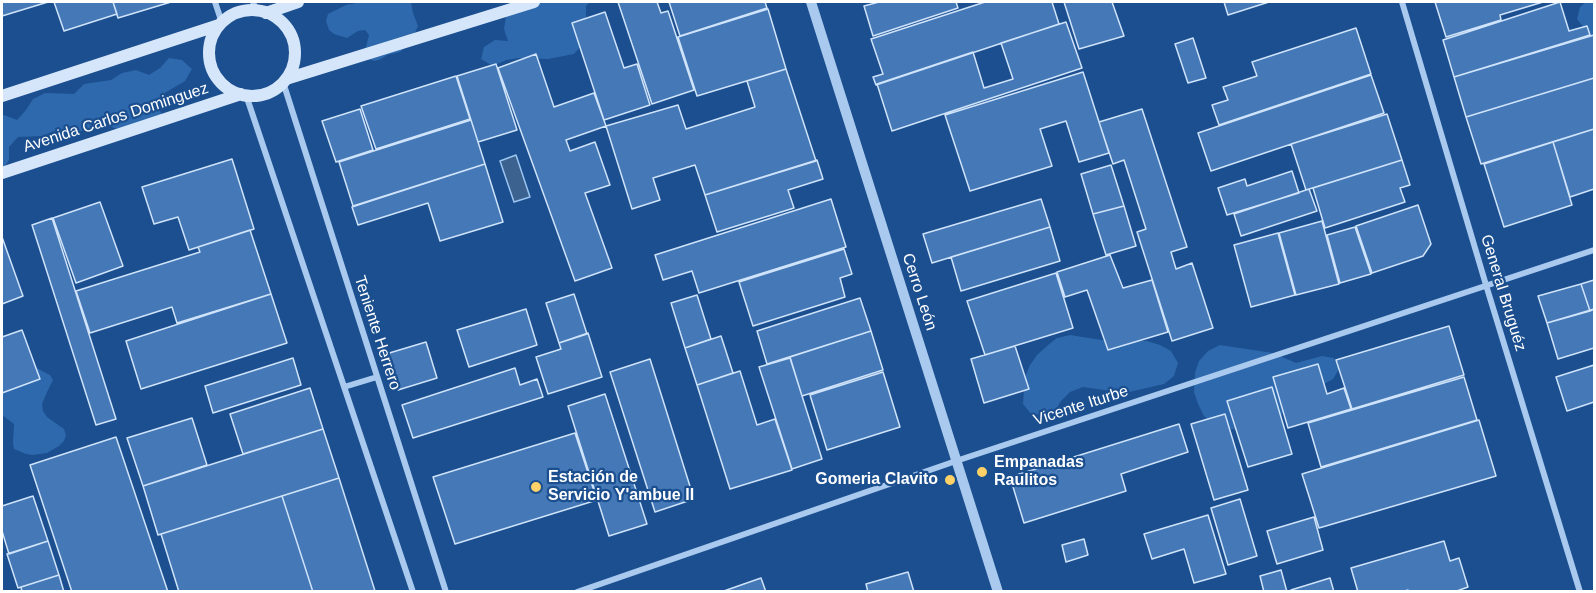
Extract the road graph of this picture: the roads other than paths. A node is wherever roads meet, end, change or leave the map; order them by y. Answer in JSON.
{"nodes":[{"id":1,"x":215,"y":2,"type":"edge"},
{"id":2,"x":298,"y":2,"type":"edge"},
{"id":3,"x":534,"y":2,"type":"edge"},
{"id":4,"x":811,"y":2,"type":"edge"},
{"id":5,"x":1402,"y":2,"type":"edge"},
{"id":6,"x":258,"y":8,"type":"edge"},
{"id":7,"x":220,"y":24,"type":"junction"},
{"id":8,"x":285,"y":80,"type":"junction"},
{"id":9,"x":243,"y":94,"type":"junction"},
{"id":10,"x":2,"y":96,"type":"edge"},
{"id":11,"x":2,"y":173,"type":"edge"},
{"id":12,"x":1594,"y":250,"type":"edge"},
{"id":13,"x":1486,"y":285,"type":"junction"},
{"id":14,"x":377,"y":377,"type":"junction"},
{"id":15,"x":344,"y":387,"type":"junction"},
{"id":16,"x":956,"y":461,"type":"junction"},
{"id":17,"x":413,"y":591,"type":"edge"},
{"id":18,"x":446,"y":591,"type":"edge"},
{"id":19,"x":577,"y":591,"type":"edge"},
{"id":20,"x":998,"y":591,"type":"edge"},
{"id":21,"x":1580,"y":591,"type":"edge"}],
"edges":[{"from":1,"to":7,"type":"street"},
{"from":2,"to":6,"type":"main road"},
{"from":3,"to":8,"type":"main road"},
{"from":4,"to":16,"type":"street","name":"Cerro León"},
{"from":5,"to":13,"type":"street","name":"General Bruguéz"},
{"from":6,"to":7,"type":"main road"},
{"from":6,"to":8,"type":"main road"},
{"from":7,"to":9,"type":"main road"},
{"from":7,"to":10,"type":"main road"},
{"from":8,"to":9,"type":"main road"},
{"from":8,"to":14,"type":"street","name":"Teniente Herrero"},
{"from":9,"to":11,"type":"main road","name":"Avenida Carlos Dominguez"},
{"from":9,"to":15,"type":"street"},
{"from":12,"to":13,"type":"street","name":"Vicente Iturbe"},
{"from":13,"to":16,"type":"street","name":"Vicente Iturbe"},
{"from":13,"to":21,"type":"street","name":"General Bruguéz"},
{"from":14,"to":15,"type":"street"},
{"from":14,"to":18,"type":"street","name":"Teniente Herrero"},
{"from":15,"to":17,"type":"street"},
{"from":16,"to":19,"type":"street","name":"Vicente Iturbe"},
{"from":16,"to":20,"type":"street","name":"Cerro León"}]}
